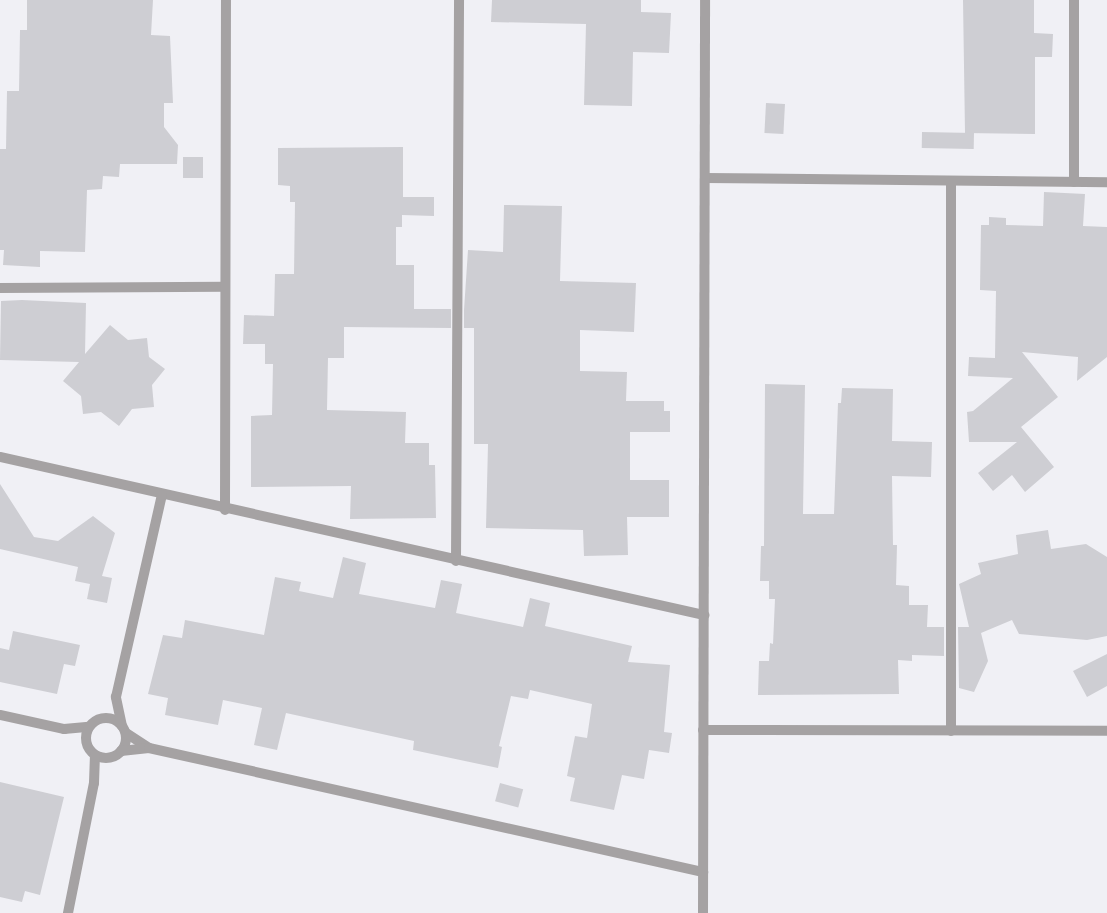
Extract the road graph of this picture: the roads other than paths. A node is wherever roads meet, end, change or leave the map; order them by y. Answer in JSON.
{"nodes":[{"id":1,"x":226,"y":0,"type":"edge"},
{"id":2,"x":459,"y":0,"type":"edge"},
{"id":3,"x":705,"y":0,"type":"edge"},
{"id":4,"x":1074,"y":0,"type":"edge"},
{"id":5,"x":705,"y":178,"type":"junction"},
{"id":6,"x":950,"y":181,"type":"junction"},
{"id":7,"x":1074,"y":182,"type":"junction"},
{"id":8,"x":1107,"y":182,"type":"edge"},
{"id":9,"x":225,"y":287,"type":"junction"},
{"id":10,"x":0,"y":288,"type":"edge"},
{"id":11,"x":0,"y":457,"type":"edge"},
{"id":12,"x":162,"y":495,"type":"junction"},
{"id":13,"x":225,"y":510,"type":"junction"},
{"id":14,"x":456,"y":561,"type":"junction"},
{"id":15,"x":704,"y":615,"type":"junction"},
{"id":16,"x":116,"y":697,"type":"junction"},
{"id":17,"x":0,"y":715,"type":"edge"},
{"id":18,"x":100,"y":718,"type":"junction"},
{"id":19,"x":89,"y":728,"type":"junction"},
{"id":20,"x":64,"y":729,"type":"junction"},
{"id":21,"x":124,"y":729,"type":"junction"},
{"id":22,"x":703,"y":730,"type":"junction"},
{"id":23,"x":951,"y":731,"type":"junction"},
{"id":24,"x":1107,"y":731,"type":"edge"},
{"id":25,"x":86,"y":743,"type":"junction"},
{"id":26,"x":149,"y":748,"type":"junction"},
{"id":27,"x":121,"y":751,"type":"junction"},
{"id":28,"x":95,"y":755,"type":"junction"},
{"id":29,"x":110,"y":757,"type":"junction"},
{"id":30,"x":94,"y":783,"type":"junction"},
{"id":31,"x":703,"y":872,"type":"junction"},
{"id":32,"x":68,"y":913,"type":"edge"},
{"id":33,"x":703,"y":913,"type":"edge"}],
"edges":[{"from":1,"to":9,"type":"street"},
{"from":2,"to":14,"type":"street"},
{"from":3,"to":5,"type":"street"},
{"from":4,"to":7,"type":"street"},
{"from":5,"to":6,"type":"street"},
{"from":5,"to":15,"type":"street"},
{"from":6,"to":7,"type":"street"},
{"from":6,"to":23,"type":"street"},
{"from":7,"to":8,"type":"street"},
{"from":9,"to":10,"type":"street"},
{"from":9,"to":13,"type":"street"},
{"from":11,"to":12,"type":"street"},
{"from":12,"to":13,"type":"street"},
{"from":12,"to":16,"type":"street"},
{"from":13,"to":14,"type":"street"},
{"from":14,"to":15,"type":"street"},
{"from":15,"to":22,"type":"street"},
{"from":16,"to":18,"type":"street"},
{"from":16,"to":21,"type":"street"},
{"from":17,"to":20,"type":"street"},
{"from":18,"to":19,"type":"street"},
{"from":18,"to":21,"type":"street"},
{"from":19,"to":20,"type":"street"},
{"from":19,"to":25,"type":"street"},
{"from":20,"to":25,"type":"street"},
{"from":21,"to":26,"type":"street"},
{"from":21,"to":27,"type":"street"},
{"from":22,"to":23,"type":"street"},
{"from":22,"to":31,"type":"street"},
{"from":23,"to":24,"type":"street"},
{"from":25,"to":28,"type":"street"},
{"from":26,"to":27,"type":"street"},
{"from":26,"to":31,"type":"street"},
{"from":27,"to":29,"type":"street"},
{"from":28,"to":29,"type":"street"},
{"from":28,"to":30,"type":"street"},
{"from":29,"to":30,"type":"street"},
{"from":30,"to":32,"type":"street"},
{"from":31,"to":33,"type":"street"}]}
